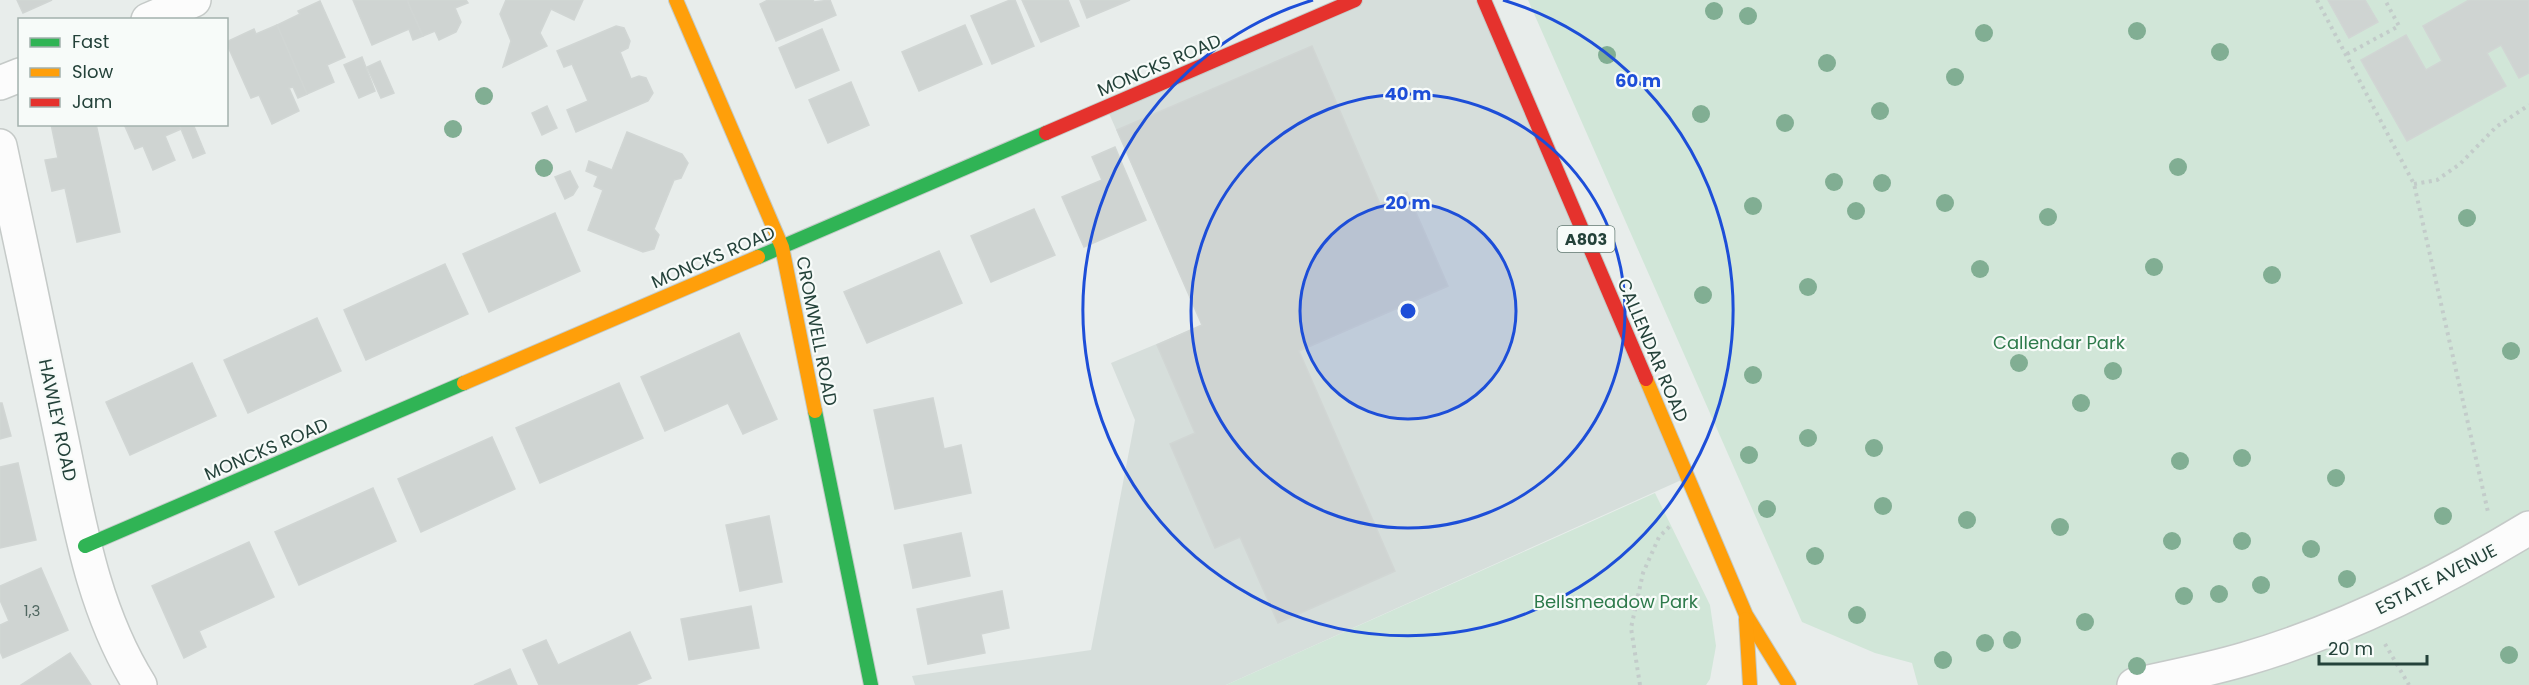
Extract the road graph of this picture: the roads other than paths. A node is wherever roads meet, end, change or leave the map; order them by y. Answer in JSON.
{"nodes":[{"id":1,"x":194,"y":0,"type":"edge"},
{"id":2,"x":676,"y":0,"type":"edge"},
{"id":3,"x":1354,"y":0,"type":"edge"},
{"id":4,"x":1484,"y":0,"type":"edge"},
{"id":5,"x":153,"y":18,"type":"edge"},
{"id":6,"x":18,"y":76,"type":"edge"},
{"id":7,"x":0,"y":83,"type":"edge"},
{"id":8,"x":0,"y":146,"type":"edge"},
{"id":9,"x":782,"y":247,"type":"junction"},
{"id":10,"x":2529,"y":528,"type":"edge"},
{"id":11,"x":85,"y":546,"type":"junction"},
{"id":12,"x":1746,"y":615,"type":"junction"},
{"id":13,"x":140,"y":685,"type":"edge"},
{"id":14,"x":871,"y":685,"type":"edge"},
{"id":15,"x":1750,"y":685,"type":"edge"},
{"id":16,"x":1789,"y":685,"type":"edge"},
{"id":17,"x":2134,"y":685,"type":"edge"}],
"edges":[{"from":1,"to":5,"type":"street"},
{"from":2,"to":9,"type":"street","name":"CROMWELL ROAD"},
{"from":3,"to":9,"type":"street","name":"MONCKS ROAD"},
{"from":4,"to":12,"type":"street","name":"CALLENDAR ROAD","number":"A803"},
{"from":6,"to":7,"type":"street"},
{"from":8,"to":11,"type":"street","name":"HAWLEY ROAD"},
{"from":9,"to":11,"type":"street","name":"MONCKS ROAD"},
{"from":9,"to":14,"type":"street","name":"CROMWELL ROAD"},
{"from":10,"to":17,"type":"street","name":"ESTATE AVENUE"},
{"from":11,"to":13,"type":"street","name":"HAWLEY ROAD"},
{"from":12,"to":15,"type":"street","name":"CALLENDAR ROAD","number":"A803"},
{"from":12,"to":16,"type":"street","name":"CALLENDAR ROAD","number":"A803"}]}
